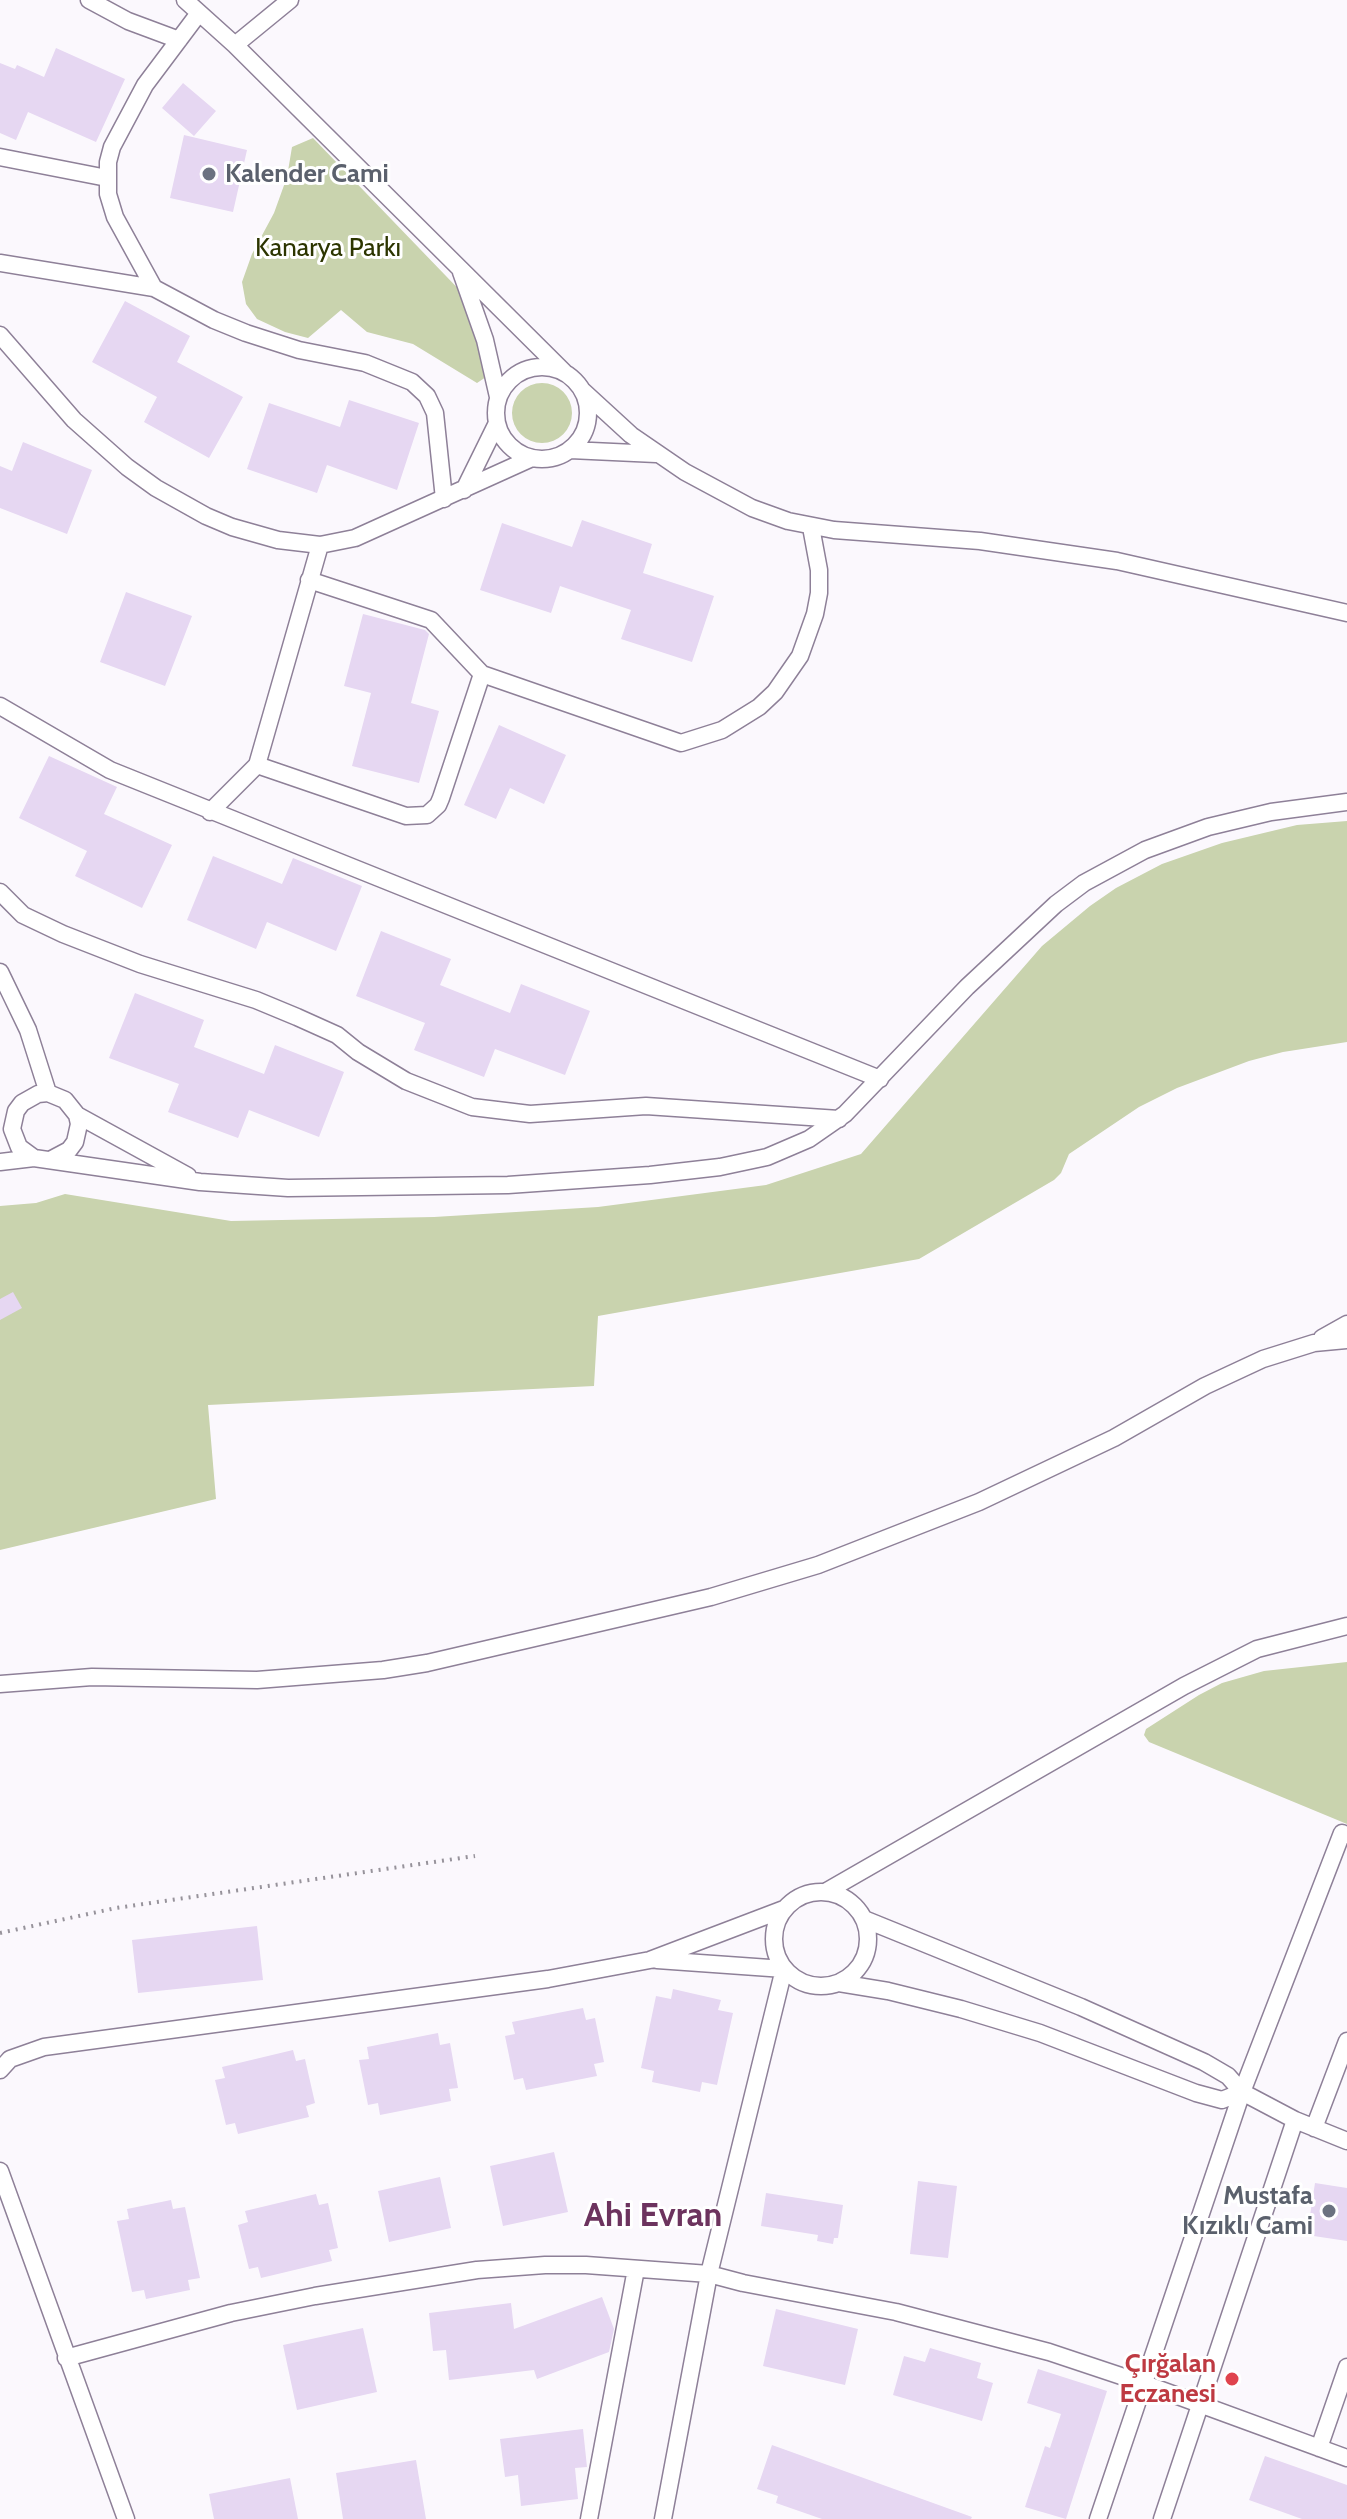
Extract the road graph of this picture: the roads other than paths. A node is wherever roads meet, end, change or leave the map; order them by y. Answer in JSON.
{"nodes":[{"id":1,"x":89,"y":0,"type":"edge"},
{"id":2,"x":185,"y":0,"type":"edge"},
{"id":3,"x":290,"y":0,"type":"edge"},
{"id":4,"x":199,"y":13,"type":"junction"},
{"id":5,"x":179,"y":40,"type":"junction"},
{"id":6,"x":235,"y":45,"type":"junction"},
{"id":7,"x":0,"y":157,"type":"edge"},
{"id":8,"x":107,"y":178,"type":"junction"},
{"id":9,"x":0,"y":263,"type":"edge"},
{"id":10,"x":459,"y":267,"type":"junction"},
{"id":11,"x":154,"y":288,"type":"junction"},
{"id":12,"x":0,"y":335,"type":"edge"},
{"id":13,"x":564,"y":372,"type":"junction"},
{"id":14,"x":583,"y":391,"type":"junction"},
{"id":15,"x":498,"y":397,"type":"junction"},
{"id":16,"x":497,"y":423,"type":"junction"},
{"id":17,"x":570,"y":450,"type":"junction"},
{"id":18,"x":657,"y":454,"type":"junction"},
{"id":19,"x":532,"y":458,"type":"junction"},
{"id":20,"x":464,"y":490,"type":"junction"},
{"id":21,"x":444,"y":499,"type":"junction"},
{"id":22,"x":811,"y":527,"type":"junction"},
{"id":23,"x":320,"y":545,"type":"junction"},
{"id":24,"x":309,"y":580,"type":"junction"},
{"id":25,"x":1347,"y":613,"type":"edge"},
{"id":26,"x":482,"y":674,"type":"junction"},
{"id":27,"x":0,"y":706,"type":"edge"},
{"id":28,"x":257,"y":765,"type":"junction"},
{"id":29,"x":1347,"y":802,"type":"edge"},
{"id":30,"x":210,"y":812,"type":"junction"},
{"id":31,"x":0,"y":892,"type":"edge"},
{"id":32,"x":0,"y":972,"type":"edge"},
{"id":33,"x":880,"y":1079,"type":"junction"},
{"id":34,"x":48,"y":1093,"type":"junction"},
{"id":35,"x":22,"y":1103,"type":"junction"},
{"id":36,"x":77,"y":1115,"type":"junction"},
{"id":37,"x":839,"y":1119,"type":"junction"},
{"id":38,"x":0,"y":1121,"type":"edge"},
{"id":39,"x":34,"y":1158,"type":"junction"},
{"id":40,"x":52,"y":1159,"type":"junction"},
{"id":41,"x":0,"y":1162,"type":"edge"},
{"id":42,"x":200,"y":1182,"type":"junction"},
{"id":43,"x":1347,"y":1324,"type":"edge"},
{"id":44,"x":1347,"y":1340,"type":"edge"},
{"id":45,"x":1314,"y":1343,"type":"junction"},
{"id":46,"x":1347,"y":1626,"type":"edge"},
{"id":47,"x":0,"y":1684,"type":"edge"},
{"id":48,"x":1347,"y":1835,"type":"edge"},
{"id":49,"x":827,"y":1891,"type":"junction"},
{"id":50,"x":784,"y":1909,"type":"junction"},
{"id":51,"x":864,"y":1919,"type":"junction"},
{"id":52,"x":650,"y":1960,"type":"junction"},
{"id":53,"x":784,"y":1969,"type":"junction"},
{"id":54,"x":839,"y":1983,"type":"junction"},
{"id":55,"x":1347,"y":2041,"type":"edge"},
{"id":56,"x":0,"y":2070,"type":"edge"},
{"id":57,"x":1242,"y":2092,"type":"junction"},
{"id":58,"x":1295,"y":2120,"type":"junction"},
{"id":59,"x":1314,"y":2128,"type":"junction"},
{"id":60,"x":1347,"y":2141,"type":"edge"},
{"id":61,"x":0,"y":2171,"type":"edge"},
{"id":62,"x":636,"y":2269,"type":"junction"},
{"id":63,"x":709,"y":2274,"type":"junction"},
{"id":64,"x":66,"y":2358,"type":"junction"},
{"id":65,"x":1347,"y":2367,"type":"edge"},
{"id":66,"x":1145,"y":2384,"type":"junction"},
{"id":67,"x":1200,"y":2405,"type":"junction"},
{"id":68,"x":1319,"y":2448,"type":"junction"},
{"id":69,"x":1347,"y":2458,"type":"edge"},
{"id":70,"x":126,"y":2519,"type":"edge"},
{"id":71,"x":589,"y":2519,"type":"edge"},
{"id":72,"x":663,"y":2519,"type":"edge"},
{"id":73,"x":1098,"y":2519,"type":"edge"},
{"id":74,"x":1162,"y":2519,"type":"edge"}],
"edges":[{"from":1,"to":5,"type":"street"},
{"from":2,"to":4,"type":"street"},
{"from":3,"to":6,"type":"street"},
{"from":4,"to":5,"type":"street"},
{"from":4,"to":6,"type":"street"},
{"from":5,"to":8,"type":"street"},
{"from":6,"to":10,"type":"street"},
{"from":7,"to":8,"type":"street"},
{"from":8,"to":11,"type":"street"},
{"from":9,"to":11,"type":"street"},
{"from":10,"to":13,"type":"street"},
{"from":10,"to":15,"type":"street"},
{"from":11,"to":21,"type":"street"},
{"from":12,"to":23,"type":"street"},
{"from":13,"to":14,"type":"street"},
{"from":13,"to":15,"type":"street"},
{"from":14,"to":17,"type":"street"},
{"from":14,"to":18,"type":"street"},
{"from":15,"to":16,"type":"street"},
{"from":16,"to":19,"type":"street"},
{"from":16,"to":20,"type":"street"},
{"from":17,"to":18,"type":"street"},
{"from":17,"to":19,"type":"street"},
{"from":18,"to":22,"type":"street"},
{"from":19,"to":20,"type":"street"},
{"from":20,"to":21,"type":"street"},
{"from":21,"to":23,"type":"street"},
{"from":22,"to":25,"type":"street"},
{"from":22,"to":26,"type":"street"},
{"from":23,"to":24,"type":"street"},
{"from":24,"to":26,"type":"street"},
{"from":24,"to":28,"type":"street"},
{"from":26,"to":28,"type":"street"},
{"from":27,"to":30,"type":"street"},
{"from":28,"to":30,"type":"street"},
{"from":29,"to":33,"type":"street"},
{"from":30,"to":33,"type":"street"},
{"from":31,"to":37,"type":"street"},
{"from":32,"to":34,"type":"street"},
{"from":33,"to":37,"type":"street"},
{"from":34,"to":35,"type":"street"},
{"from":34,"to":36,"type":"street"},
{"from":35,"to":38,"type":"street"},
{"from":35,"to":39,"type":"street"},
{"from":36,"to":40,"type":"street"},
{"from":36,"to":42,"type":"street"},
{"from":37,"to":42,"type":"street"},
{"from":39,"to":40,"type":"street"},
{"from":39,"to":41,"type":"street"},
{"from":40,"to":42,"type":"street"},
{"from":43,"to":45,"type":"street"},
{"from":44,"to":45,"type":"street"},
{"from":45,"to":47,"type":"street"},
{"from":46,"to":49,"type":"street"},
{"from":48,"to":57,"type":"street"},
{"from":49,"to":50,"type":"street"},
{"from":49,"to":51,"type":"street"},
{"from":50,"to":52,"type":"street"},
{"from":50,"to":53,"type":"street"},
{"from":51,"to":54,"type":"street"},
{"from":51,"to":57,"type":"street"},
{"from":52,"to":53,"type":"street"},
{"from":52,"to":56,"type":"street"},
{"from":53,"to":54,"type":"street"},
{"from":53,"to":63,"type":"street"},
{"from":54,"to":57,"type":"street"},
{"from":55,"to":59,"type":"street"},
{"from":57,"to":58,"type":"street"},
{"from":57,"to":66,"type":"street"},
{"from":58,"to":59,"type":"street"},
{"from":58,"to":67,"type":"street"},
{"from":59,"to":60,"type":"street"},
{"from":61,"to":64,"type":"street"},
{"from":62,"to":63,"type":"street"},
{"from":62,"to":64,"type":"street"},
{"from":62,"to":71,"type":"street"},
{"from":63,"to":66,"type":"street"},
{"from":63,"to":72,"type":"street"},
{"from":64,"to":70,"type":"street"},
{"from":65,"to":68,"type":"street"},
{"from":66,"to":67,"type":"street"},
{"from":66,"to":73,"type":"street"},
{"from":67,"to":68,"type":"street"},
{"from":67,"to":74,"type":"street"},
{"from":68,"to":69,"type":"street"}]}
